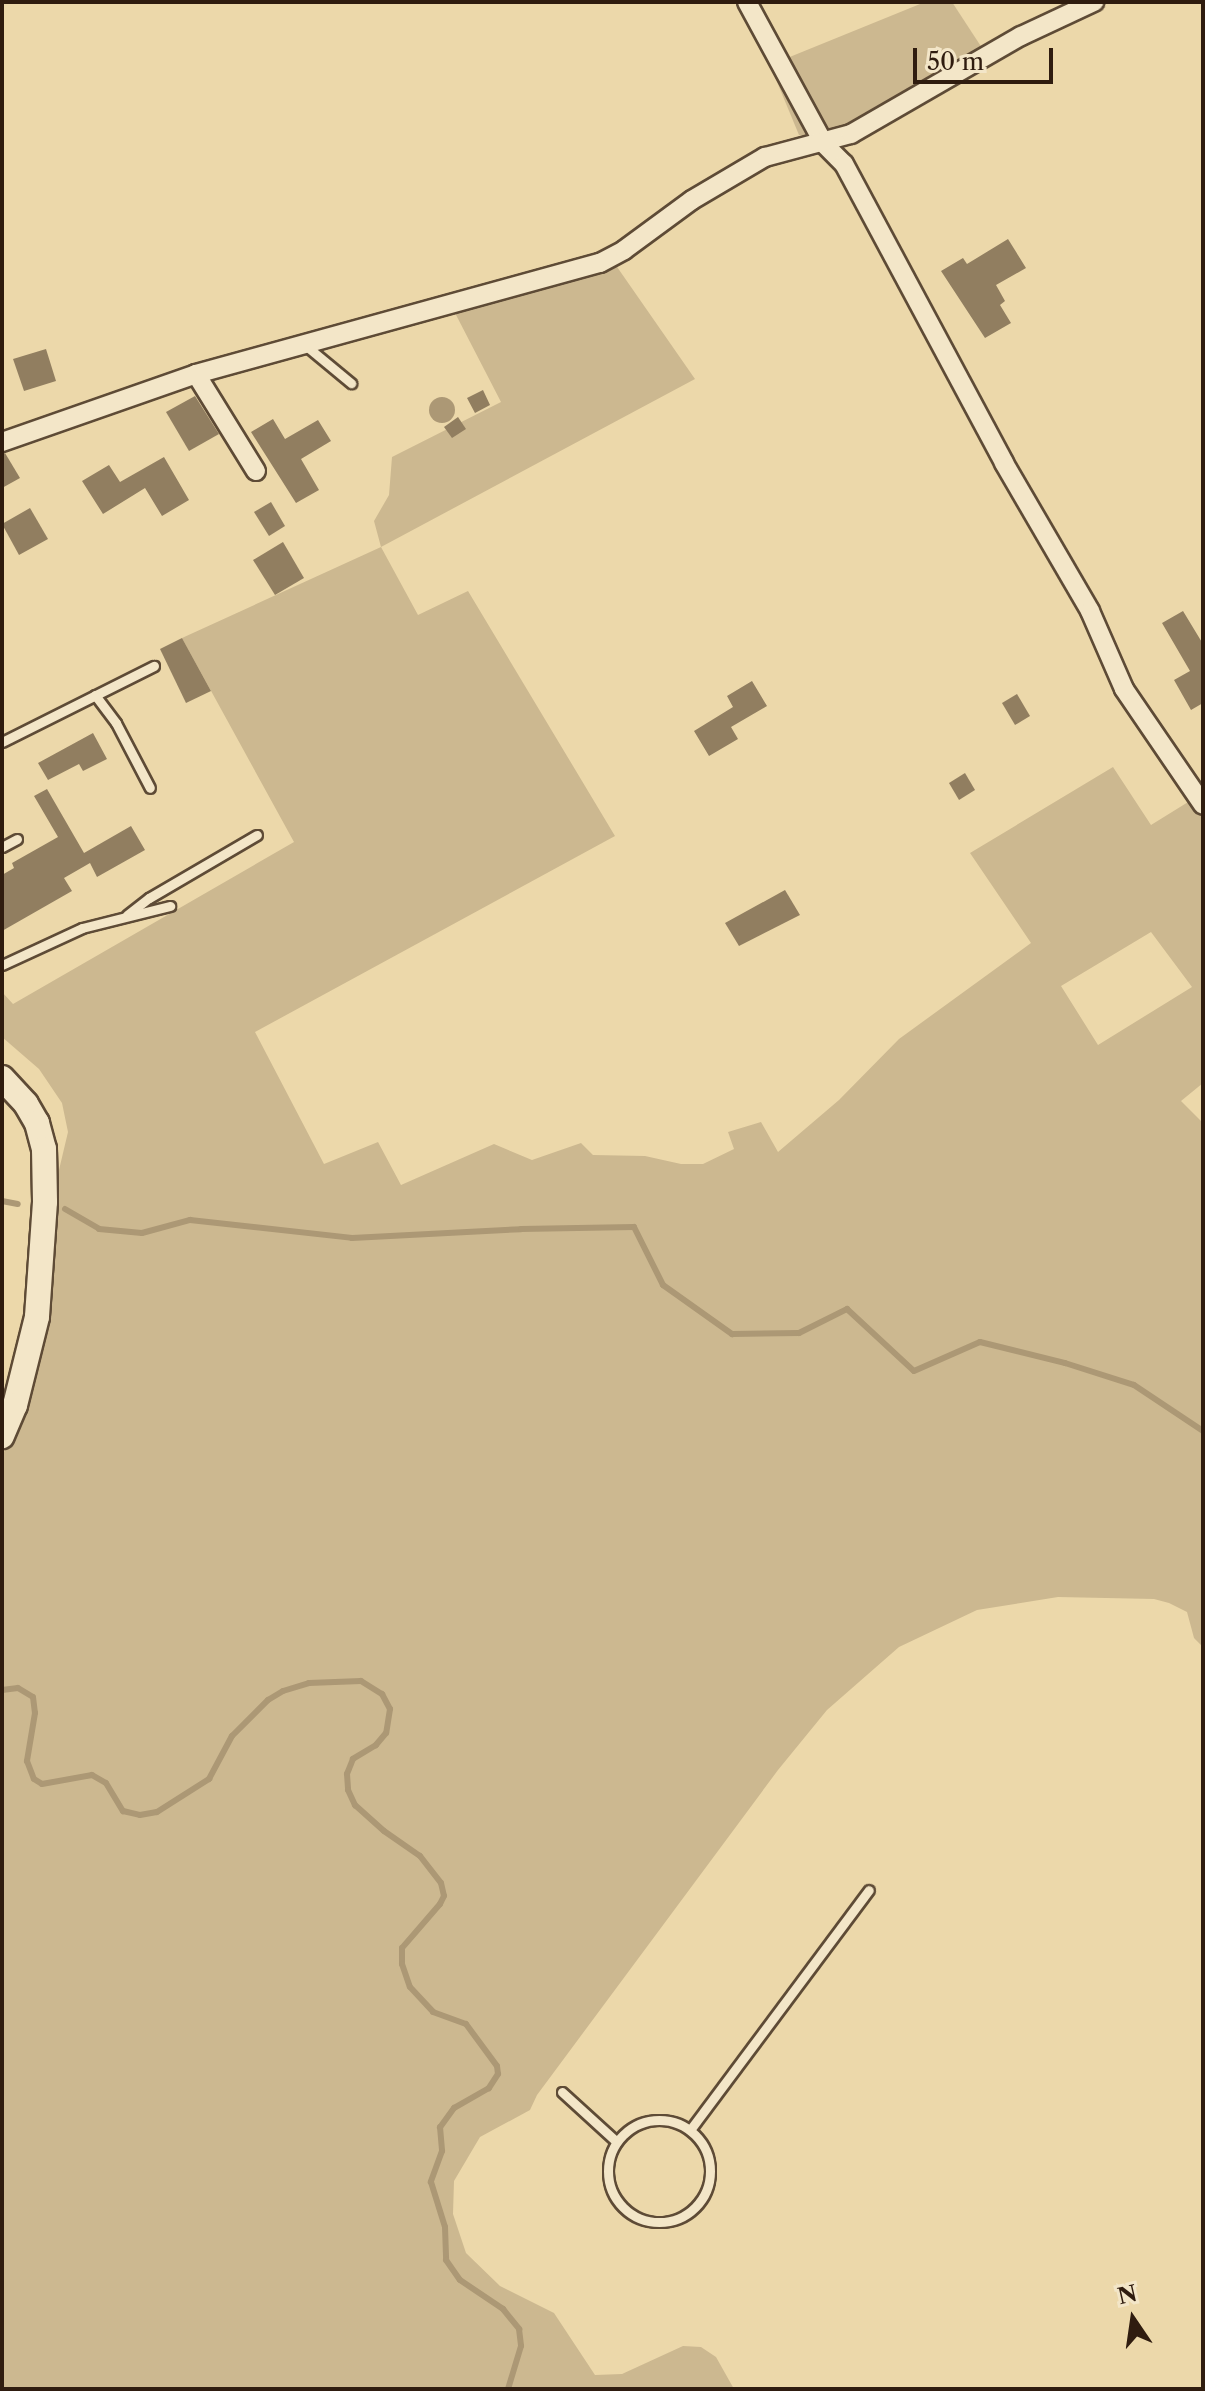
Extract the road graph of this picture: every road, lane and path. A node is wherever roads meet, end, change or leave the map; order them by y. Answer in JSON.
{"nodes":[{"id":1,"x":747,"y":2,"type":"edge"},
{"id":2,"x":1094,"y":2,"type":"edge"},
{"id":3,"x":824,"y":144,"type":"junction"},
{"id":4,"x":302,"y":342,"type":"junction"},
{"id":5,"x":196,"y":374,"type":"junction"},
{"id":6,"x":351,"y":383,"type":"dead end"},
{"id":7,"x":2,"y":442,"type":"edge"},
{"id":8,"x":256,"y":471,"type":"dead end"},
{"id":9,"x":154,"y":666,"type":"dead end"},
{"id":10,"x":95,"y":695,"type":"junction"},
{"id":11,"x":2,"y":742,"type":"edge"},
{"id":12,"x":150,"y":788,"type":"dead end"},
{"id":13,"x":1203,"y":805,"type":"edge"},
{"id":14,"x":257,"y":835,"type":"dead end"},
{"id":15,"x":17,"y":839,"type":"dead end"},
{"id":16,"x":2,"y":847,"type":"edge"},
{"id":17,"x":170,"y":906,"type":"dead end"},
{"id":18,"x":122,"y":919,"type":"junction"},
{"id":19,"x":2,"y":965,"type":"edge"},
{"id":20,"x":2,"y":1078,"type":"edge"},
{"id":21,"x":2,"y":1436,"type":"edge"},
{"id":22,"x":869,"y":1890,"type":"dead end"},
{"id":23,"x":562,"y":2092,"type":"dead end"},
{"id":24,"x":690,"y":2130,"type":"junction"},
{"id":25,"x":617,"y":2142,"type":"junction"}],
"edges":[{"from":1,"to":3,"type":"street"},
{"from":2,"to":3,"type":"street"},
{"from":3,"to":4,"type":"street"},
{"from":3,"to":13,"type":"street"},
{"from":4,"to":5,"type":"street"},
{"from":4,"to":6,"type":"lane"},
{"from":5,"to":7,"type":"street"},
{"from":5,"to":8,"type":"street"},
{"from":9,"to":10,"type":"lane"},
{"from":10,"to":11,"type":"lane"},
{"from":10,"to":12,"type":"lane"},
{"from":14,"to":18,"type":"lane"},
{"from":15,"to":16,"type":"lane"},
{"from":17,"to":18,"type":"lane"},
{"from":18,"to":19,"type":"lane"},
{"from":20,"to":21,"type":"main road"},
{"from":22,"to":24,"type":"lane"},
{"from":23,"to":25,"type":"lane"},
{"from":24,"to":25,"type":"lane"},
{"from":24,"to":25,"type":"lane"}]}
